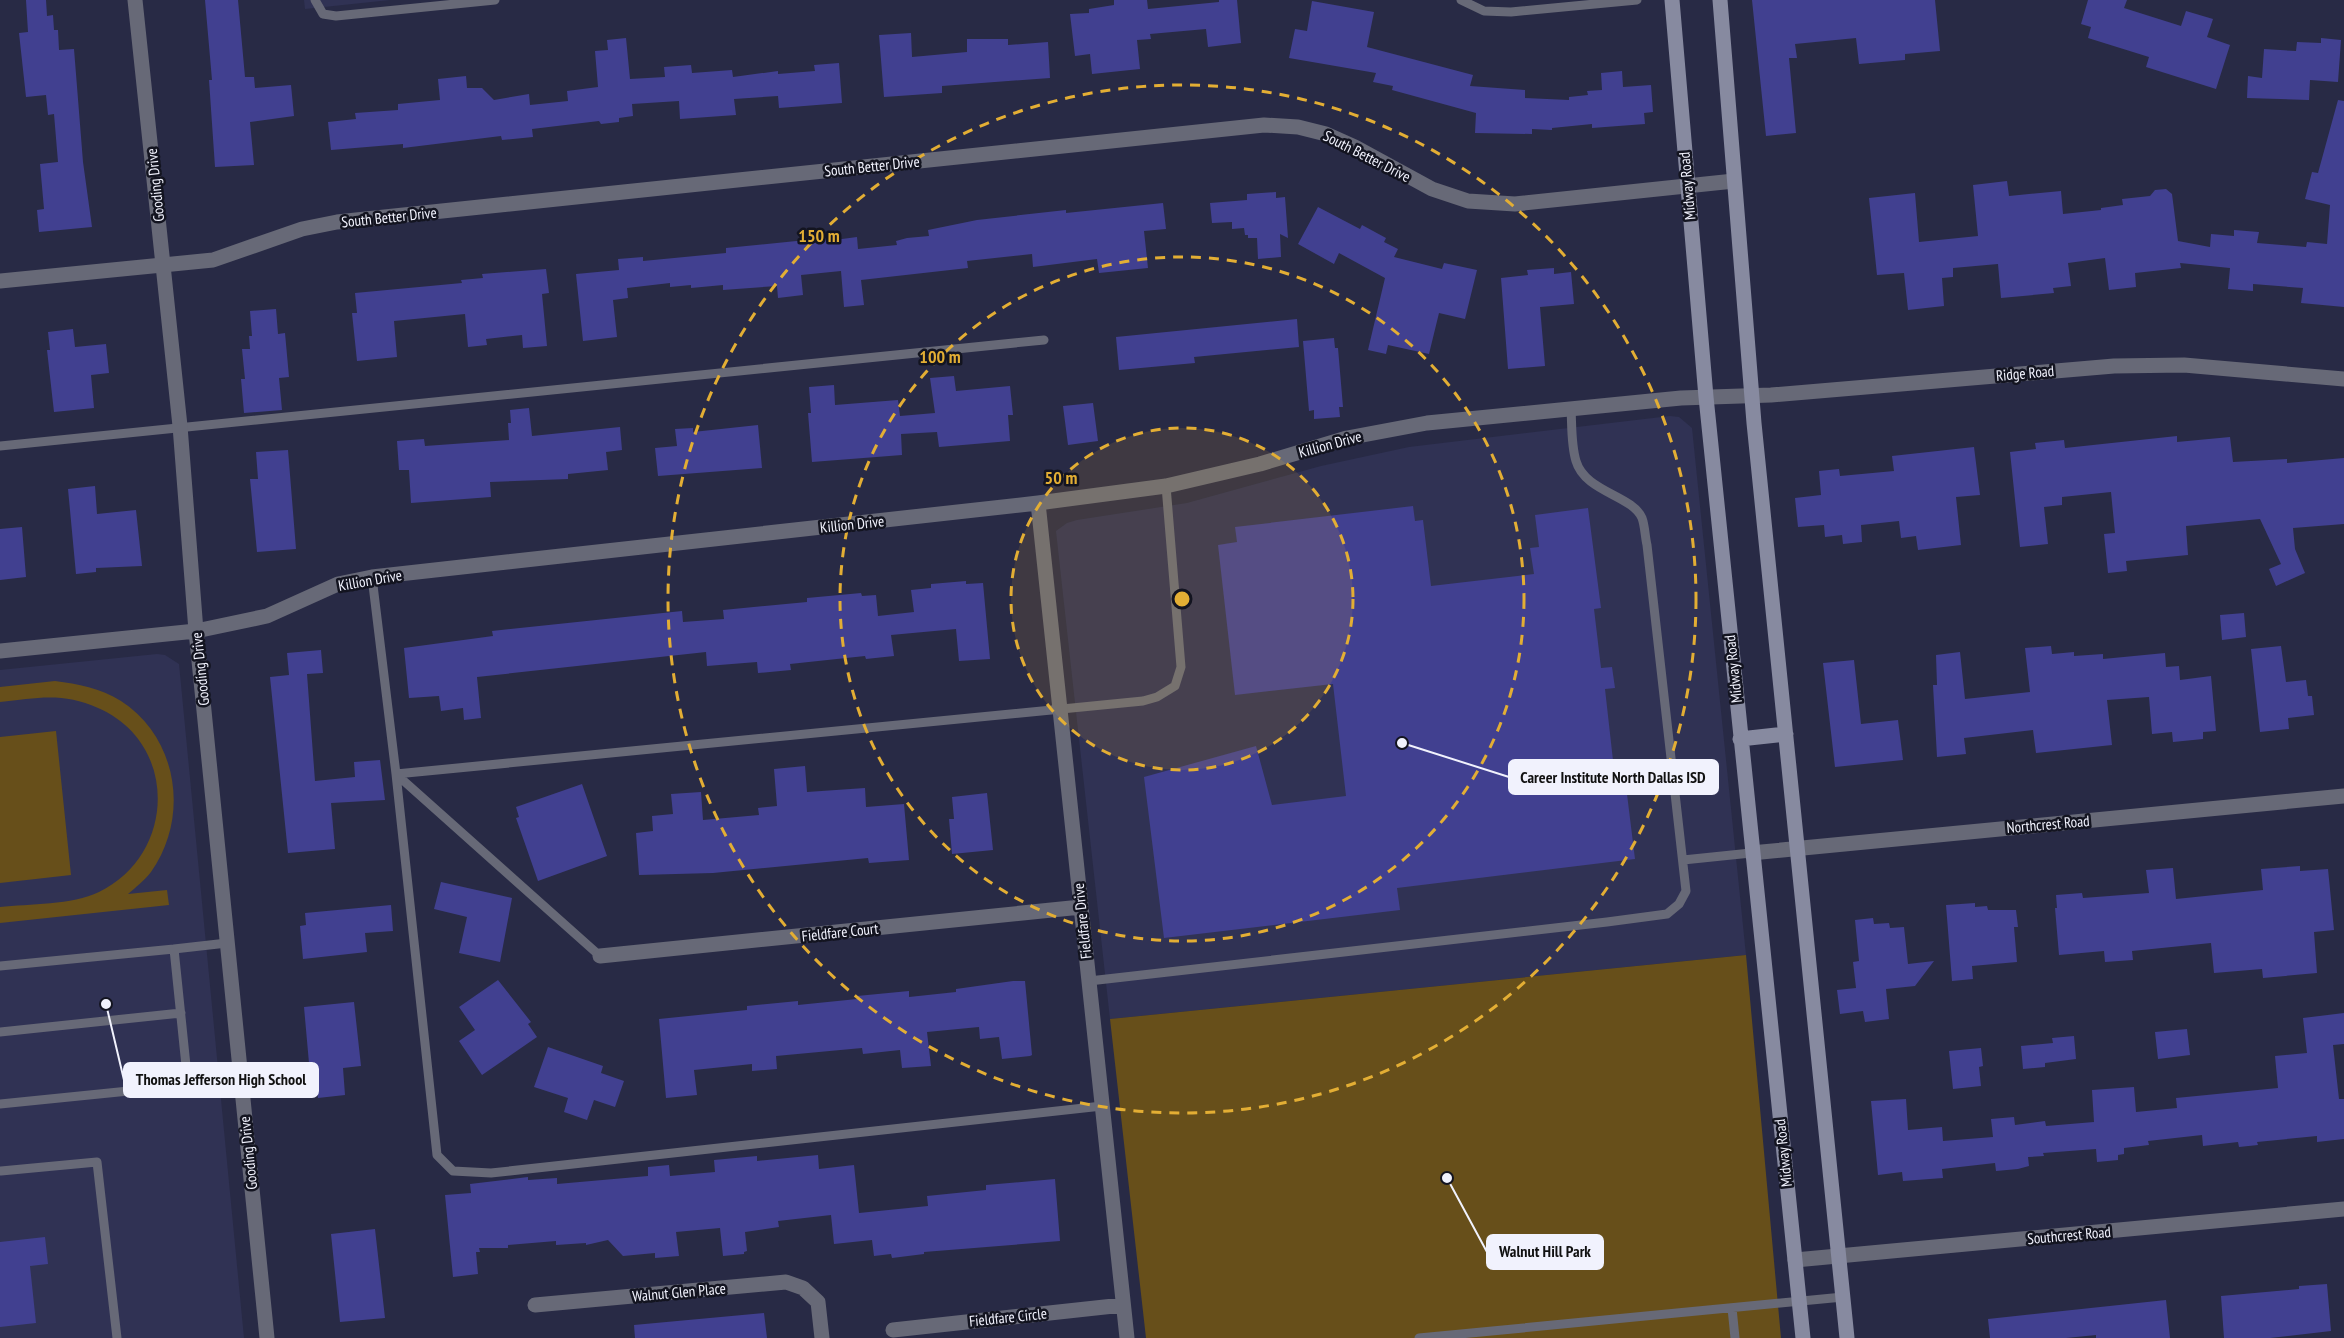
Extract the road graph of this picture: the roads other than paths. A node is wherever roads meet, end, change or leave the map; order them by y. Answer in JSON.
{"nodes":[{"id":1,"x":135,"y":0,"type":"edge"},
{"id":2,"x":315,"y":0,"type":"edge"},
{"id":3,"x":495,"y":0,"type":"edge"},
{"id":4,"x":1461,"y":0,"type":"edge"},
{"id":5,"x":1637,"y":0,"type":"edge"},
{"id":6,"x":1672,"y":0,"type":"edge"},
{"id":7,"x":1720,"y":0,"type":"edge"},
{"id":8,"x":1734,"y":181,"type":"junction"},
{"id":9,"x":1686,"y":185,"type":"junction"},
{"id":10,"x":163,"y":265,"type":"junction"},
{"id":11,"x":0,"y":281,"type":"edge"},
{"id":12,"x":1044,"y":340,"type":"dead end"},
{"id":13,"x":2344,"y":379,"type":"edge"},
{"id":14,"x":1752,"y":396,"type":"junction"},
{"id":15,"x":1706,"y":397,"type":"junction"},
{"id":16,"x":1570,"y":409,"type":"junction"},
{"id":17,"x":180,"y":426,"type":"junction"},
{"id":18,"x":0,"y":446,"type":"edge"},
{"id":19,"x":1166,"y":486,"type":"junction"},
{"id":20,"x":1038,"y":503,"type":"junction"},
{"id":21,"x":372,"y":577,"type":"junction"},
{"id":22,"x":196,"y":631,"type":"junction"},
{"id":23,"x":0,"y":651,"type":"edge"},
{"id":24,"x":1059,"y":708,"type":"junction"},
{"id":25,"x":1786,"y":735,"type":"junction"},
{"id":26,"x":1740,"y":739,"type":"junction"},
{"id":27,"x":396,"y":774,"type":"junction"},
{"id":28,"x":2344,"y":795,"type":"edge"},
{"id":29,"x":1798,"y":848,"type":"junction"},
{"id":30,"x":1751,"y":853,"type":"junction"},
{"id":31,"x":1683,"y":860,"type":"junction"},
{"id":32,"x":1081,"y":907,"type":"junction"},
{"id":33,"x":227,"y":943,"type":"junction"},
{"id":34,"x":174,"y":949,"type":"junction"},
{"id":35,"x":600,"y":956,"type":"joint"},
{"id":36,"x":0,"y":966,"type":"edge"},
{"id":37,"x":1089,"y":981,"type":"junction"},
{"id":38,"x":181,"y":1013,"type":"junction"},
{"id":39,"x":0,"y":1032,"type":"edge"},
{"id":40,"x":241,"y":1079,"type":"junction"},
{"id":41,"x":188,"y":1084,"type":"junction"},
{"id":42,"x":0,"y":1104,"type":"edge"},
{"id":43,"x":1102,"y":1106,"type":"junction"},
{"id":44,"x":1,"y":1171,"type":"edge"},
{"id":45,"x":2344,"y":1209,"type":"edge"},
{"id":46,"x":1839,"y":1257,"type":"junction"},
{"id":47,"x":1795,"y":1260,"type":"junction"},
{"id":48,"x":1843,"y":1297,"type":"junction"},
{"id":49,"x":1799,"y":1301,"type":"junction"},
{"id":50,"x":535,"y":1305,"type":"dead end"},
{"id":51,"x":1123,"y":1305,"type":"junction"},
{"id":52,"x":1732,"y":1308,"type":"junction"},
{"id":53,"x":893,"y":1330,"type":"dead end"},
{"id":54,"x":117,"y":1338,"type":"edge"},
{"id":55,"x":267,"y":1338,"type":"edge"},
{"id":56,"x":822,"y":1338,"type":"edge"},
{"id":57,"x":1126,"y":1338,"type":"edge"},
{"id":58,"x":1419,"y":1338,"type":"edge"},
{"id":59,"x":1735,"y":1338,"type":"edge"},
{"id":60,"x":1803,"y":1338,"type":"edge"},
{"id":61,"x":1847,"y":1338,"type":"edge"}],
"edges":[{"from":1,"to":10,"type":"street","name":"Gooding Drive"},
{"from":2,"to":3,"type":"lane"},
{"from":4,"to":5,"type":"lane"},
{"from":6,"to":9,"type":"main road","name":"Midway Road"},
{"from":7,"to":8,"type":"main road"},
{"from":8,"to":9,"type":"street","name":"South Better Drive"},
{"from":8,"to":14,"type":"main road"},
{"from":9,"to":10,"type":"street","name":"South Better Drive"},
{"from":9,"to":15,"type":"main road","name":"Midway Road"},
{"from":10,"to":11,"type":"street","name":"South Better Drive"},
{"from":10,"to":17,"type":"street","name":"Gooding Drive"},
{"from":12,"to":17,"type":"lane"},
{"from":13,"to":14,"type":"street","name":"Ridge Road"},
{"from":14,"to":15,"type":"street","name":"Ridge Road"},
{"from":14,"to":25,"type":"main road"},
{"from":15,"to":16,"type":"street","name":"Killion Drive"},
{"from":15,"to":26,"type":"main road","name":"Midway Road"},
{"from":16,"to":19,"type":"street","name":"Killion Drive"},
{"from":16,"to":31,"type":"lane"},
{"from":17,"to":18,"type":"lane"},
{"from":17,"to":22,"type":"street","name":"Gooding Drive"},
{"from":19,"to":20,"type":"street","name":"Killion Drive"},
{"from":19,"to":24,"type":"lane"},
{"from":20,"to":21,"type":"street","name":"Killion Drive"},
{"from":20,"to":24,"type":"street","name":"Fieldfare Drive"},
{"from":21,"to":22,"type":"street","name":"Killion Drive"},
{"from":21,"to":27,"type":"lane"},
{"from":22,"to":23,"type":"street","name":"Killion Drive"},
{"from":22,"to":33,"type":"street","name":"Gooding Drive"},
{"from":24,"to":27,"type":"lane"},
{"from":24,"to":32,"type":"street","name":"Fieldfare Drive"},
{"from":25,"to":26,"type":"main road"},
{"from":25,"to":29,"type":"main road"},
{"from":26,"to":30,"type":"main road","name":"Midway Road"},
{"from":27,"to":35,"type":"lane"},
{"from":27,"to":43,"type":"lane"},
{"from":28,"to":29,"type":"street","name":"Northcrest Road"},
{"from":29,"to":30,"type":"street","name":"Northcrest Road"},
{"from":29,"to":46,"type":"main road"},
{"from":30,"to":31,"type":"lane"},
{"from":30,"to":47,"type":"main road","name":"Midway Road"},
{"from":31,"to":37,"type":"lane"},
{"from":32,"to":35,"type":"street","name":"Fieldfare Court"},
{"from":32,"to":37,"type":"street","name":"Fieldfare Drive"},
{"from":33,"to":34,"type":"lane"},
{"from":33,"to":40,"type":"street","name":"Gooding Drive"},
{"from":34,"to":36,"type":"lane"},
{"from":34,"to":38,"type":"lane"},
{"from":37,"to":43,"type":"street","name":"Fieldfare Drive"},
{"from":38,"to":39,"type":"lane"},
{"from":38,"to":41,"type":"lane"},
{"from":40,"to":41,"type":"lane"},
{"from":40,"to":55,"type":"street","name":"Gooding Drive"},
{"from":41,"to":42,"type":"lane"},
{"from":43,"to":51,"type":"street","name":"Fieldfare Drive"},
{"from":44,"to":54,"type":"lane"},
{"from":45,"to":46,"type":"street","name":"Southcrest Road"},
{"from":46,"to":47,"type":"street","name":"Southcrest Road"},
{"from":46,"to":48,"type":"main road"},
{"from":47,"to":49,"type":"main road","name":"Midway Road"},
{"from":48,"to":49,"type":"lane"},
{"from":48,"to":61,"type":"main road"},
{"from":49,"to":52,"type":"lane"},
{"from":49,"to":60,"type":"main road","name":"Midway Road"},
{"from":50,"to":56,"type":"street","name":"Walnut Glen Place"},
{"from":51,"to":53,"type":"street","name":"Fieldfare Circle"},
{"from":51,"to":57,"type":"street","name":"Fieldfare Drive"},
{"from":52,"to":58,"type":"lane"},
{"from":52,"to":59,"type":"lane"}]}
